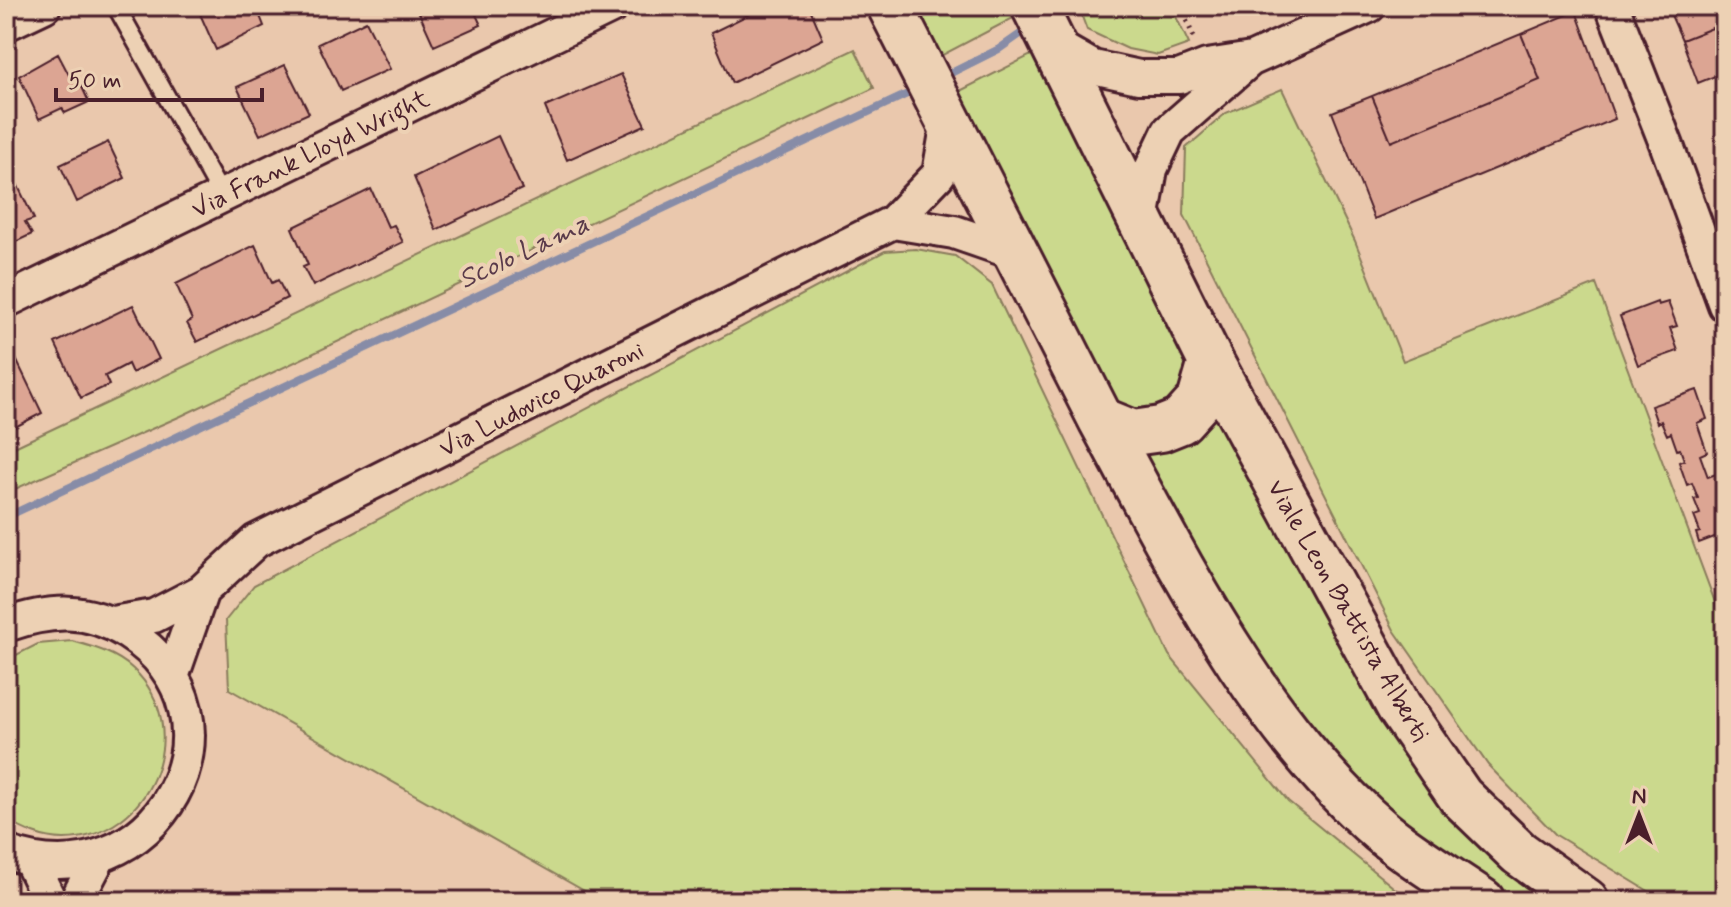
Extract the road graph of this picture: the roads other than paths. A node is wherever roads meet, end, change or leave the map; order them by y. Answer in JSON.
{"nodes":[{"id":1,"x":44,"y":6,"type":"edge"},
{"id":2,"x":116,"y":6,"type":"edge"},
{"id":3,"x":613,"y":6,"type":"edge"},
{"id":4,"x":890,"y":6,"type":"edge"},
{"id":5,"x":1034,"y":6,"type":"edge"},
{"id":6,"x":1369,"y":6,"type":"edge"},
{"id":7,"x":1612,"y":6,"type":"edge"},
{"id":8,"x":6,"y":24,"type":"edge"},
{"id":9,"x":1053,"y":44,"type":"junction"},
{"id":10,"x":1252,"y":59,"type":"junction"},
{"id":11,"x":948,"y":121,"type":"junction"},
{"id":12,"x":222,"y":196,"type":"junction"},
{"id":13,"x":893,"y":222,"type":"junction"},
{"id":14,"x":1141,"y":226,"type":"junction"},
{"id":15,"x":1018,"y":254,"type":"junction"},
{"id":16,"x":6,"y":301,"type":"edge"},
{"id":17,"x":1725,"y":305,"type":"edge"},
{"id":18,"x":1211,"y":362,"type":"junction"},
{"id":19,"x":1101,"y":420,"type":"junction"},
{"id":20,"x":202,"y":591,"type":"junction"},
{"id":21,"x":112,"y":623,"type":"junction"},
{"id":22,"x":6,"y":625,"type":"edge"},
{"id":23,"x":172,"y":677,"type":"junction"},
{"id":24,"x":19,"y":857,"type":"edge"},
{"id":25,"x":97,"y":861,"type":"junction"},
{"id":26,"x":1596,"y":894,"type":"edge"},
{"id":27,"x":50,"y":901,"type":"edge"},
{"id":28,"x":76,"y":901,"type":"edge"},
{"id":29,"x":1482,"y":901,"type":"edge"}],
"edges":[{"from":1,"to":8,"type":"street"},
{"from":2,"to":12,"type":"lane"},
{"from":3,"to":12,"type":"street","name":"Via Frank Lloyd Wright"},
{"from":4,"to":11,"type":"main road"},
{"from":5,"to":9,"type":"main road"},
{"from":6,"to":10,"type":"street"},
{"from":7,"to":17,"type":"street"},
{"from":9,"to":10,"type":"street"},
{"from":9,"to":14,"type":"main road","name":"Viale Leon Battista Alberti"},
{"from":10,"to":14,"type":"street"},
{"from":11,"to":13,"type":"street","name":"Via Ludovico Quaroni"},
{"from":11,"to":15,"type":"main road"},
{"from":12,"to":16,"type":"street","name":"Via Frank Lloyd Wright"},
{"from":13,"to":15,"type":"street"},
{"from":13,"to":20,"type":"street","name":"Via Ludovico Quaroni"},
{"from":14,"to":18,"type":"main road","name":"Viale Leon Battista Alberti"},
{"from":15,"to":19,"type":"main road"},
{"from":18,"to":19,"type":"main road"},
{"from":18,"to":26,"type":"main road","name":"Viale Leon Battista Alberti"},
{"from":19,"to":29,"type":"main road"},
{"from":20,"to":21,"type":"street","name":"Via Ludovico Quaroni"},
{"from":20,"to":23,"type":"street","name":"Via Ludovico Quaroni"},
{"from":21,"to":22,"type":"street"},
{"from":21,"to":23,"type":"street"},
{"from":23,"to":25,"type":"street"},
{"from":24,"to":25,"type":"street"},
{"from":24,"to":27,"type":"street"},
{"from":25,"to":28,"type":"street"}]}
